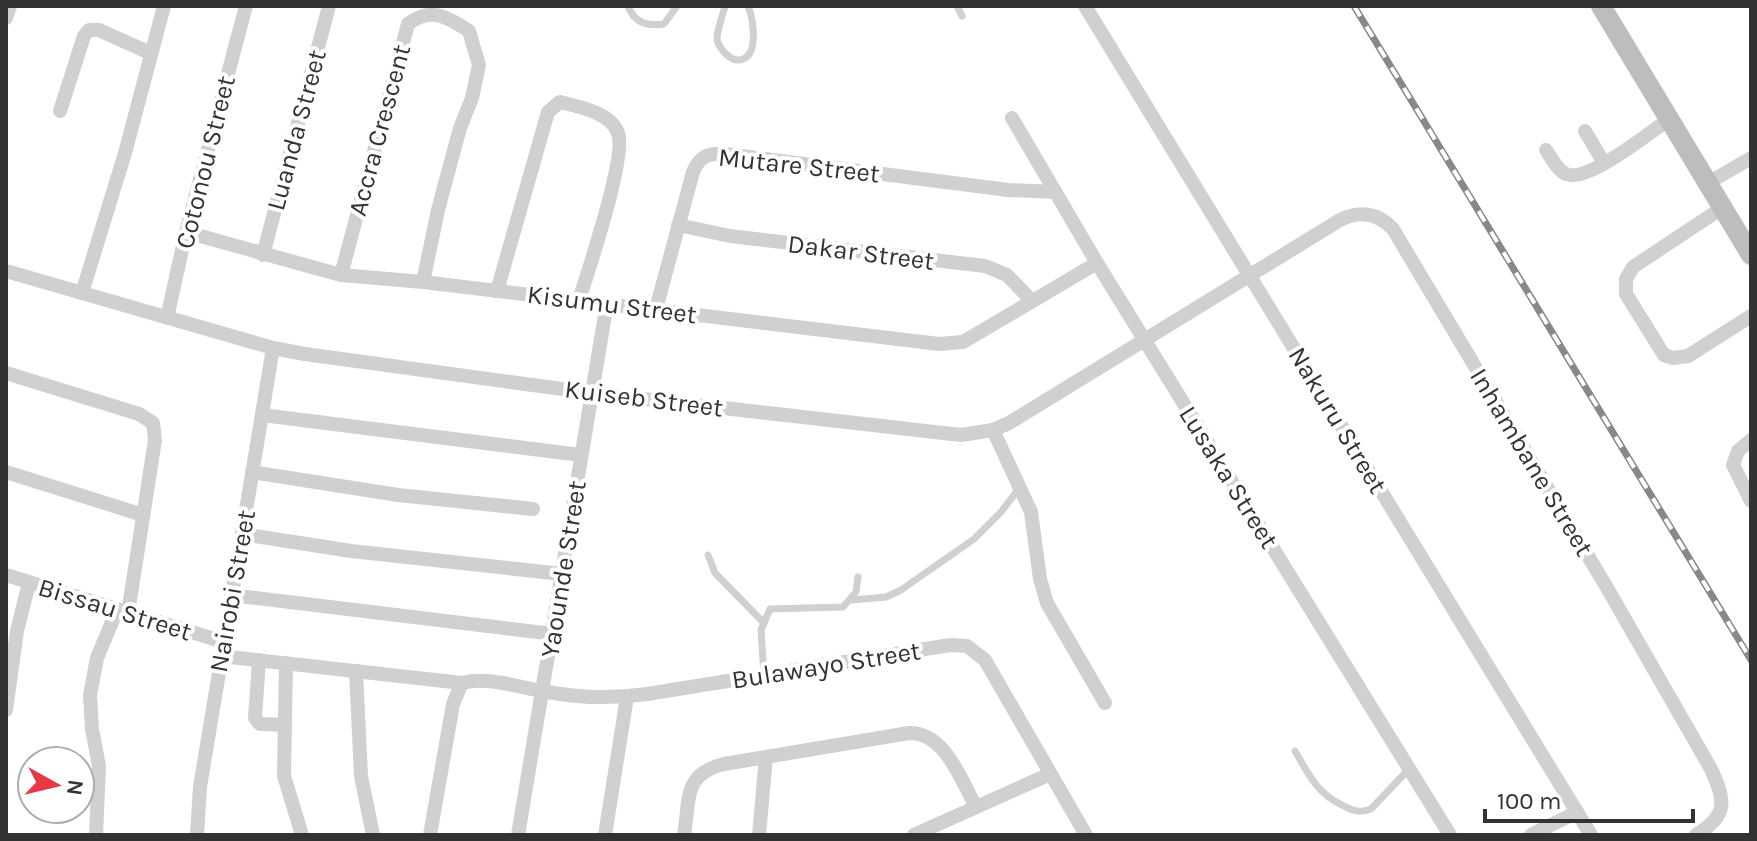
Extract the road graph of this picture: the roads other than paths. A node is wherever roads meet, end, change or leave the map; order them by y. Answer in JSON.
{"nodes":[{"id":1,"x":10,"y":6,"type":"edge"},
{"id":2,"x":164,"y":6,"type":"edge"},
{"id":3,"x":246,"y":6,"type":"edge"},
{"id":4,"x":329,"y":6,"type":"edge"},
{"id":5,"x":628,"y":6,"type":"edge"},
{"id":6,"x":677,"y":6,"type":"edge"},
{"id":7,"x":725,"y":6,"type":"edge"},
{"id":8,"x":748,"y":6,"type":"edge"},
{"id":9,"x":957,"y":6,"type":"edge"},
{"id":10,"x":1085,"y":6,"type":"edge"},
{"id":11,"x":1601,"y":6,"type":"edge"},
{"id":12,"x":962,"y":16,"type":"dead end"},
{"id":13,"x":6,"y":18,"type":"edge"},
{"id":14,"x":150,"y":53,"type":"junction"},
{"id":15,"x":60,"y":111,"type":"dead end"},
{"id":16,"x":1012,"y":118,"type":"dead end"},
{"id":17,"x":1670,"y":119,"type":"junction"},
{"id":18,"x":1585,"y":131,"type":"dead end"},
{"id":19,"x":1546,"y":150,"type":"dead end"},
{"id":20,"x":1751,"y":158,"type":"edge"},
{"id":21,"x":1604,"y":163,"type":"junction"},
{"id":22,"x":1708,"y":183,"type":"junction"},
{"id":23,"x":1055,"y":192,"type":"junction"},
{"id":24,"x":1722,"y":208,"type":"junction"},
{"id":25,"x":678,"y":225,"type":"junction"},
{"id":26,"x":186,"y":232,"type":"junction"},
{"id":27,"x":263,"y":255,"type":"junction"},
{"id":28,"x":1751,"y":255,"type":"edge"},
{"id":29,"x":1097,"y":263,"type":"junction"},
{"id":30,"x":6,"y":271,"type":"edge"},
{"id":31,"x":341,"y":275,"type":"junction"},
{"id":32,"x":1251,"y":276,"type":"junction"},
{"id":33,"x":423,"y":282,"type":"junction"},
{"id":34,"x":497,"y":291,"type":"junction"},
{"id":35,"x":82,"y":293,"type":"junction"},
{"id":36,"x":579,"y":300,"type":"junction"},
{"id":37,"x":1032,"y":301,"type":"junction"},
{"id":38,"x":607,"y":303,"type":"junction"},
{"id":39,"x":656,"y":309,"type":"junction"},
{"id":40,"x":1751,"y":316,"type":"edge"},
{"id":41,"x":167,"y":318,"type":"junction"},
{"id":42,"x":1145,"y":340,"type":"junction"},
{"id":43,"x":273,"y":348,"type":"junction"},
{"id":44,"x":6,"y":373,"type":"edge"},
{"id":45,"x":591,"y":393,"type":"junction"},
{"id":46,"x":262,"y":415,"type":"junction"},
{"id":47,"x":993,"y":430,"type":"junction"},
{"id":48,"x":1751,"y":440,"type":"edge"},
{"id":49,"x":581,"y":455,"type":"junction"},
{"id":50,"x":6,"y":472,"type":"edge"},
{"id":51,"x":252,"y":472,"type":"junction"},
{"id":52,"x":1021,"y":486,"type":"junction"},
{"id":53,"x":1751,"y":501,"type":"edge"},
{"id":54,"x":533,"y":509,"type":"dead end"},
{"id":55,"x":143,"y":515,"type":"junction"},
{"id":56,"x":242,"y":534,"type":"junction"},
{"id":57,"x":708,"y":555,"type":"dead end"},
{"id":58,"x":562,"y":574,"type":"junction"},
{"id":59,"x":6,"y":575,"type":"edge"},
{"id":60,"x":858,"y":577,"type":"dead end"},
{"id":61,"x":29,"y":583,"type":"junction"},
{"id":62,"x":231,"y":595,"type":"junction"},
{"id":63,"x":852,"y":600,"type":"junction"},
{"id":64,"x":123,"y":612,"type":"junction"},
{"id":65,"x":763,"y":622,"type":"junction"},
{"id":66,"x":553,"y":634,"type":"junction"},
{"id":67,"x":222,"y":649,"type":"junction"},
{"id":68,"x":259,"y":660,"type":"junction"},
{"id":69,"x":286,"y":663,"type":"junction"},
{"id":70,"x":356,"y":671,"type":"junction"},
{"id":71,"x":764,"y":675,"type":"junction"},
{"id":72,"x":462,"y":683,"type":"junction"},
{"id":73,"x":543,"y":692,"type":"junction"},
{"id":74,"x":627,"y":697,"type":"junction"},
{"id":75,"x":1105,"y":703,"type":"dead end"},
{"id":76,"x":6,"y":710,"type":"edge"},
{"id":77,"x":284,"y":725,"type":"junction"},
{"id":78,"x":1295,"y":751,"type":"dead end"},
{"id":79,"x":766,"y":757,"type":"junction"},
{"id":80,"x":1409,"y":769,"type":"junction"},
{"id":81,"x":1050,"y":774,"type":"junction"},
{"id":82,"x":976,"y":807,"type":"junction"},
{"id":83,"x":1577,"y":812,"type":"junction"},
{"id":84,"x":96,"y":835,"type":"edge"},
{"id":85,"x":197,"y":835,"type":"edge"},
{"id":86,"x":302,"y":835,"type":"edge"},
{"id":87,"x":373,"y":835,"type":"edge"},
{"id":88,"x":430,"y":835,"type":"edge"},
{"id":89,"x":518,"y":835,"type":"edge"},
{"id":90,"x":605,"y":835,"type":"edge"},
{"id":91,"x":684,"y":835,"type":"edge"},
{"id":92,"x":759,"y":835,"type":"edge"},
{"id":93,"x":914,"y":835,"type":"edge"},
{"id":94,"x":1086,"y":835,"type":"edge"},
{"id":95,"x":1450,"y":835,"type":"edge"},
{"id":96,"x":1531,"y":835,"type":"edge"},
{"id":97,"x":1591,"y":835,"type":"edge"},
{"id":98,"x":1696,"y":835,"type":"edge"}],
"edges":[{"from":1,"to":13,"type":"street"},
{"from":2,"to":14,"type":"street"},
{"from":3,"to":26,"type":"street","name":"Cotonou Street"},
{"from":4,"to":27,"type":"street","name":"Luanda Street"},
{"from":5,"to":6,"type":"lane"},
{"from":7,"to":8,"type":"lane"},
{"from":9,"to":12,"type":"lane"},
{"from":10,"to":32,"type":"street","name":"Nakuru Street"},
{"from":11,"to":17,"type":"street"},
{"from":14,"to":15,"type":"street"},
{"from":14,"to":35,"type":"street"},
{"from":16,"to":23,"type":"street","name":"Lusaka Street"},
{"from":17,"to":21,"type":"street"},
{"from":17,"to":22,"type":"street"},
{"from":18,"to":21,"type":"street"},
{"from":19,"to":21,"type":"street"},
{"from":20,"to":22,"type":"street"},
{"from":22,"to":24,"type":"street"},
{"from":23,"to":25,"type":"street","name":"Mutare Street"},
{"from":23,"to":29,"type":"street","name":"Lusaka Street"},
{"from":24,"to":28,"type":"street"},
{"from":24,"to":40,"type":"street"},
{"from":25,"to":37,"type":"street","name":"Dakar Street"},
{"from":25,"to":39,"type":"street","name":"Mutare Street"},
{"from":26,"to":27,"type":"street","name":"Kisumu Street"},
{"from":26,"to":41,"type":"street","name":"Cotonou Street"},
{"from":27,"to":31,"type":"street","name":"Kisumu Street"},
{"from":29,"to":37,"type":"street","name":"Kisumu Street"},
{"from":29,"to":42,"type":"street","name":"Lusaka Street"},
{"from":30,"to":35,"type":"street","name":"Kuiseb Street"},
{"from":31,"to":33,"type":"street","name":"Kisumu Street"},
{"from":31,"to":33,"type":"street","name":"Accra Crescent"},
{"from":32,"to":42,"type":"street","name":"Kuiseb Street"},
{"from":32,"to":83,"type":"street","name":"Nakuru Street"},
{"from":32,"to":98,"type":"street","name":"Inhambane Street"},
{"from":33,"to":34,"type":"street","name":"Kisumu Street"},
{"from":34,"to":36,"type":"street","name":"Kisumu Street"},
{"from":34,"to":36,"type":"street"},
{"from":35,"to":41,"type":"street","name":"Kuiseb Street"},
{"from":36,"to":38,"type":"street","name":"Kisumu Street"},
{"from":37,"to":39,"type":"street","name":"Kisumu Street"},
{"from":38,"to":39,"type":"street","name":"Kisumu Street"},
{"from":38,"to":45,"type":"street","name":"Yaounde Street"},
{"from":41,"to":43,"type":"street","name":"Kuiseb Street"},
{"from":42,"to":47,"type":"street","name":"Kuiseb Street"},
{"from":42,"to":80,"type":"street","name":"Lusaka Street"},
{"from":43,"to":45,"type":"street","name":"Kuiseb Street"},
{"from":43,"to":46,"type":"street","name":"Nairobi Street"},
{"from":44,"to":55,"type":"street"},
{"from":45,"to":47,"type":"street","name":"Kuiseb Street"},
{"from":45,"to":49,"type":"street","name":"Yaounde Street"},
{"from":46,"to":49,"type":"street"},
{"from":46,"to":51,"type":"street","name":"Nairobi Street"},
{"from":47,"to":52,"type":"street"},
{"from":48,"to":53,"type":"street"},
{"from":49,"to":58,"type":"street","name":"Yaounde Street"},
{"from":50,"to":55,"type":"street"},
{"from":51,"to":54,"type":"street"},
{"from":51,"to":56,"type":"street","name":"Nairobi Street"},
{"from":52,"to":63,"type":"lane"},
{"from":52,"to":75,"type":"street"},
{"from":55,"to":64,"type":"street"},
{"from":56,"to":58,"type":"street"},
{"from":56,"to":62,"type":"street","name":"Nairobi Street"},
{"from":57,"to":65,"type":"lane"},
{"from":58,"to":66,"type":"street","name":"Yaounde Street"},
{"from":59,"to":61,"type":"street","name":"Bissau Street"},
{"from":60,"to":63,"type":"lane"},
{"from":61,"to":64,"type":"street","name":"Bissau Street"},
{"from":61,"to":76,"type":"street"},
{"from":62,"to":66,"type":"street"},
{"from":62,"to":67,"type":"street","name":"Nairobi Street"},
{"from":63,"to":65,"type":"lane"},
{"from":64,"to":67,"type":"street","name":"Bissau Street"},
{"from":64,"to":84,"type":"street"},
{"from":65,"to":71,"type":"lane"},
{"from":66,"to":73,"type":"street","name":"Yaounde Street"},
{"from":67,"to":68,"type":"street","name":"Bissau Street"},
{"from":67,"to":85,"type":"street","name":"Nairobi Street"},
{"from":68,"to":69,"type":"street","name":"Bissau Street"},
{"from":68,"to":77,"type":"street"},
{"from":69,"to":70,"type":"street","name":"Bissau Street"},
{"from":69,"to":77,"type":"street"},
{"from":70,"to":72,"type":"street","name":"Bulawayo Street"},
{"from":70,"to":87,"type":"street"},
{"from":71,"to":74,"type":"street","name":"Bulawayo Street"},
{"from":71,"to":81,"type":"street","name":"Bulawayo Street"},
{"from":72,"to":73,"type":"street","name":"Bulawayo Street"},
{"from":72,"to":88,"type":"street"},
{"from":73,"to":74,"type":"street","name":"Bulawayo Street"},
{"from":73,"to":89,"type":"street","name":"Yaounde Street"},
{"from":74,"to":90,"type":"street"},
{"from":77,"to":86,"type":"street"},
{"from":78,"to":80,"type":"lane"},
{"from":79,"to":82,"type":"street"},
{"from":79,"to":91,"type":"street"},
{"from":79,"to":92,"type":"street"},
{"from":80,"to":95,"type":"street","name":"Lusaka Street"},
{"from":81,"to":82,"type":"street"},
{"from":81,"to":94,"type":"street","name":"Bulawayo Street"},
{"from":82,"to":93,"type":"street"},
{"from":83,"to":96,"type":"street"},
{"from":83,"to":97,"type":"street","name":"Nakuru Street"}]}
